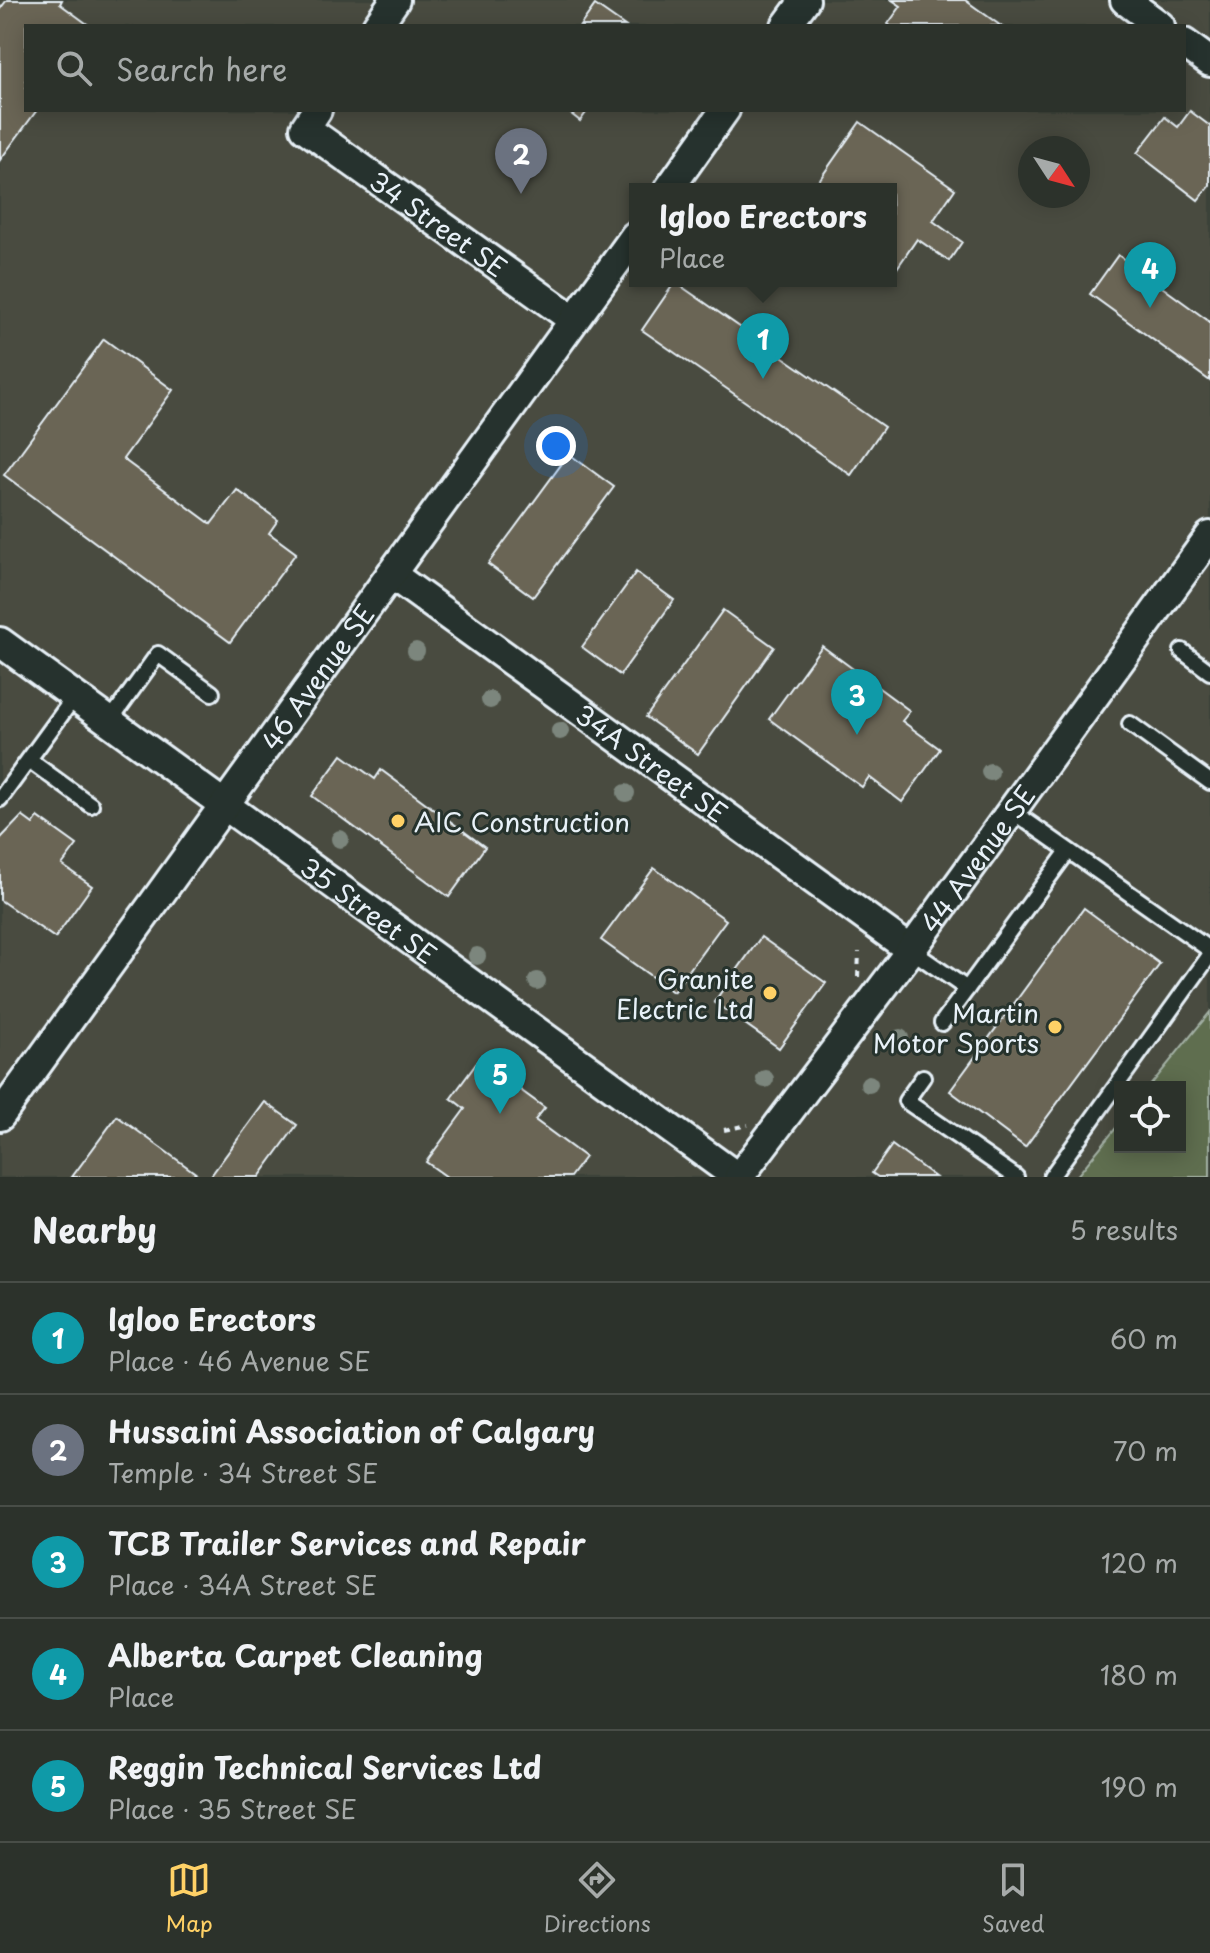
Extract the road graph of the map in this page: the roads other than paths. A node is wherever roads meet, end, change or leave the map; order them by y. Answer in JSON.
{"nodes":[{"id":1,"x":395,"y":0,"type":"edge"},
{"id":2,"x":805,"y":0,"type":"edge"},
{"id":3,"x":1125,"y":0,"type":"edge"},
{"id":4,"x":378,"y":24,"type":"edge"},
{"id":5,"x":787,"y":24,"type":"edge"},
{"id":6,"x":1157,"y":24,"type":"edge"},
{"id":7,"x":1186,"y":44,"type":"edge"},
{"id":8,"x":1210,"y":62,"type":"edge"},
{"id":9,"x":724,"y":112,"type":"edge"},
{"id":10,"x":311,"y":119,"type":"edge"},
{"id":11,"x":673,"y":183,"type":"edge"},
{"id":12,"x":629,"y":244,"type":"edge"},
{"id":13,"x":574,"y":320,"type":"junction"},
{"id":14,"x":1210,"y":536,"type":"edge"},
{"id":15,"x":391,"y":574,"type":"junction"},
{"id":16,"x":0,"y":642,"type":"edge"},
{"id":17,"x":1182,"y":651,"type":"dead end"},
{"id":18,"x":1210,"y":672,"type":"edge"},
{"id":19,"x":212,"y":693,"type":"dead end"},
{"id":20,"x":75,"y":696,"type":"junction"},
{"id":21,"x":109,"y":722,"type":"junction"},
{"id":22,"x":1130,"y":724,"type":"dead end"},
{"id":23,"x":29,"y":760,"type":"junction"},
{"id":24,"x":1210,"y":782,"type":"edge"},
{"id":25,"x":0,"y":799,"type":"edge"},
{"id":26,"x":91,"y":805,"type":"dead end"},
{"id":27,"x":224,"y":806,"type":"junction"},
{"id":28,"x":1012,"y":811,"type":"junction"},
{"id":29,"x":1068,"y":851,"type":"junction"},
{"id":30,"x":911,"y":950,"type":"junction"},
{"id":31,"x":1210,"y":953,"type":"edge"},
{"id":32,"x":967,"y":989,"type":"junction"},
{"id":33,"x":942,"y":1023,"type":"dead end"},
{"id":34,"x":923,"y":1077,"type":"dead end"},
{"id":35,"x":0,"y":1116,"type":"edge"},
{"id":36,"x":738,"y":1177,"type":"edge"},
{"id":37,"x":1016,"y":1177,"type":"edge"},
{"id":38,"x":1051,"y":1177,"type":"edge"}],
"edges":[{"from":1,"to":4,"type":"street"},
{"from":2,"to":5,"type":"street"},
{"from":3,"to":6,"type":"street"},
{"from":7,"to":8,"type":"street"},
{"from":9,"to":11,"type":"street"},
{"from":10,"to":13,"type":"street","name":"34 Street SE"},
{"from":12,"to":13,"type":"street","name":"46 Avenue SE"},
{"from":13,"to":15,"type":"street","name":"46 Avenue SE"},
{"from":14,"to":28,"type":"street","name":"44 Avenue SE"},
{"from":15,"to":27,"type":"street","name":"46 Avenue SE"},
{"from":15,"to":30,"type":"street","name":"34A Street SE"},
{"from":16,"to":20,"type":"street","name":"35 Street SE"},
{"from":17,"to":18,"type":"lane"},
{"from":19,"to":21,"type":"lane"},
{"from":20,"to":21,"type":"street","name":"35 Street SE"},
{"from":20,"to":23,"type":"lane"},
{"from":21,"to":27,"type":"street","name":"35 Street SE"},
{"from":22,"to":24,"type":"lane"},
{"from":23,"to":25,"type":"lane"},
{"from":23,"to":26,"type":"lane"},
{"from":27,"to":35,"type":"street","name":"46 Avenue SE"},
{"from":27,"to":36,"type":"street","name":"35 Street SE"},
{"from":28,"to":29,"type":"lane"},
{"from":28,"to":30,"type":"street","name":"44 Avenue SE"},
{"from":29,"to":31,"type":"lane"},
{"from":29,"to":32,"type":"lane"},
{"from":30,"to":32,"type":"lane"},
{"from":30,"to":36,"type":"street","name":"44 Avenue SE"},
{"from":31,"to":38,"type":"lane"},
{"from":32,"to":33,"type":"lane"},
{"from":34,"to":37,"type":"lane"}]}
